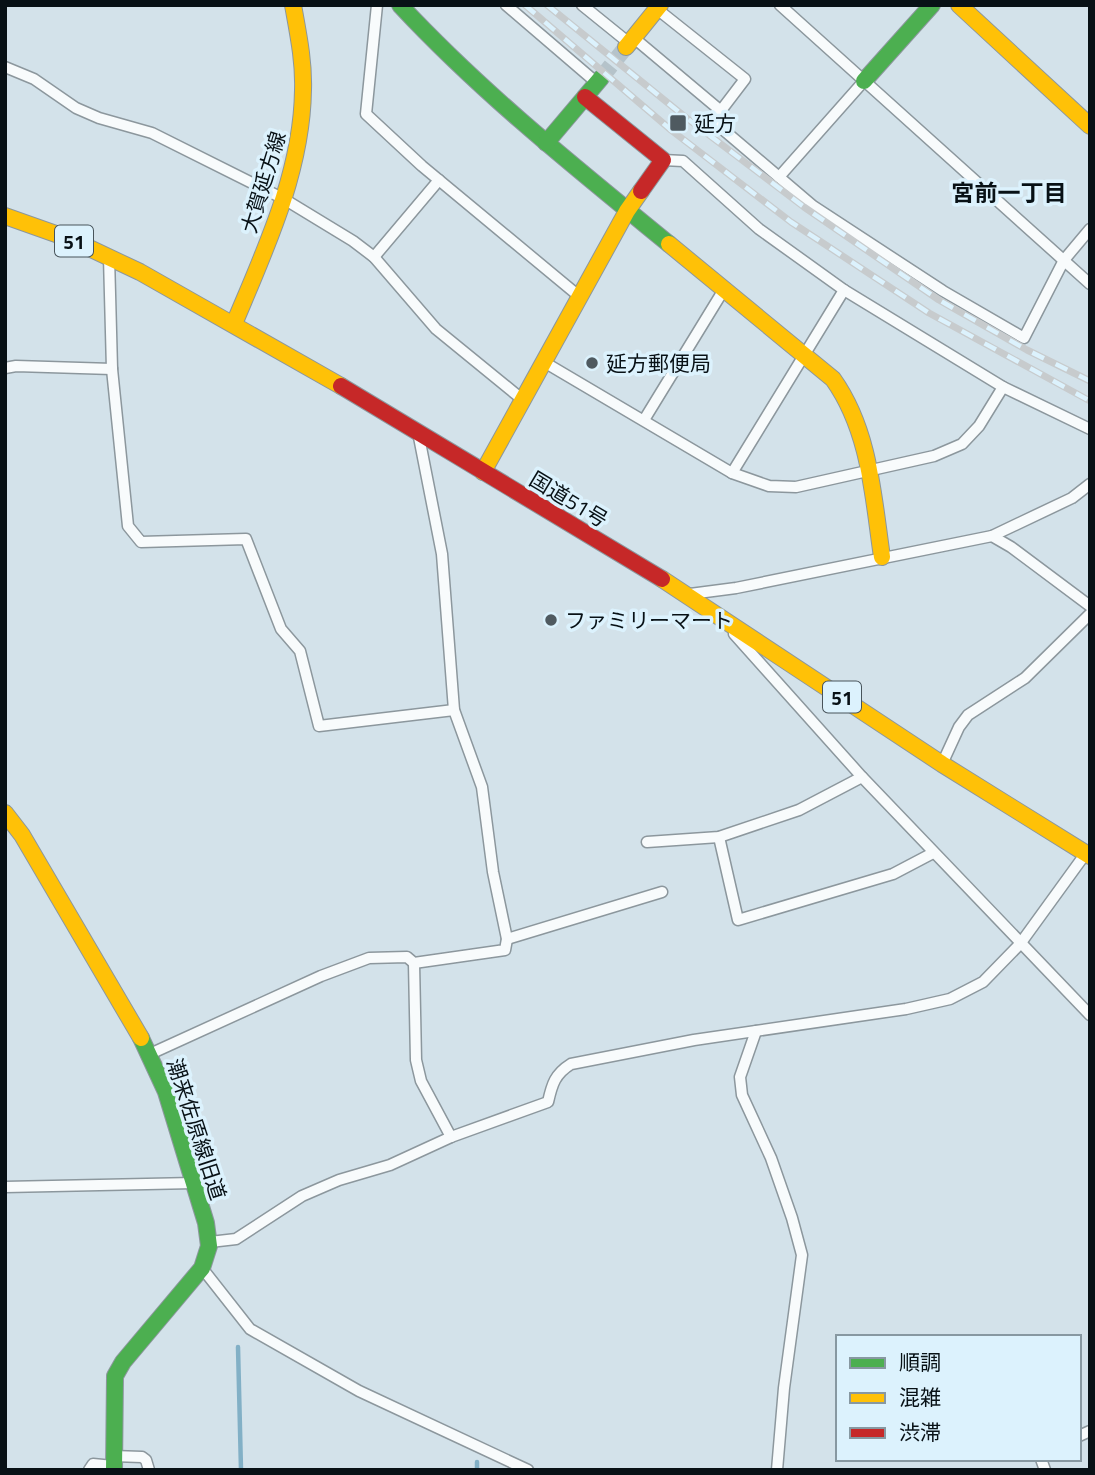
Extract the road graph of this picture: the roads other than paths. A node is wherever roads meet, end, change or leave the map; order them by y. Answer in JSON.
{"nodes":[{"id":1,"x":293,"y":5,"type":"edge"},
{"id":2,"x":377,"y":5,"type":"edge"},
{"id":3,"x":400,"y":5,"type":"edge"},
{"id":4,"x":506,"y":5,"type":"edge"},
{"id":5,"x":582,"y":5,"type":"edge"},
{"id":6,"x":780,"y":5,"type":"edge"},
{"id":7,"x":932,"y":5,"type":"edge"},
{"id":8,"x":959,"y":5,"type":"edge"},
{"id":9,"x":658,"y":7,"type":"edge"},
{"id":10,"x":630,"y":43,"type":"junction"},
{"id":11,"x":5,"y":67,"type":"edge"},
{"id":12,"x":599,"y":80,"type":"joint"},
{"id":13,"x":864,"y":81,"type":"junction"},
{"id":14,"x":585,"y":97,"type":"junction"},
{"id":15,"x":721,"y":111,"type":"junction"},
{"id":16,"x":1090,"y":126,"type":"edge"},
{"id":17,"x":546,"y":142,"type":"junction"},
{"id":18,"x":663,"y":160,"type":"junction"},
{"id":19,"x":779,"y":177,"type":"junction"},
{"id":20,"x":439,"y":180,"type":"junction"},
{"id":21,"x":284,"y":199,"type":"junction"},
{"id":22,"x":627,"y":211,"type":"junction"},
{"id":23,"x":5,"y":216,"type":"edge"},
{"id":24,"x":1090,"y":229,"type":"edge"},
{"id":25,"x":109,"y":257,"type":"junction"},
{"id":26,"x":374,"y":257,"type":"junction"},
{"id":27,"x":1063,"y":260,"type":"junction"},
{"id":28,"x":1090,"y":284,"type":"edge"},
{"id":29,"x":723,"y":290,"type":"junction"},
{"id":30,"x":844,"y":290,"type":"junction"},
{"id":31,"x":580,"y":297,"type":"junction"},
{"id":32,"x":234,"y":324,"type":"junction"},
{"id":33,"x":803,"y":353,"type":"junction"},
{"id":34,"x":544,"y":362,"type":"junction"},
{"id":35,"x":5,"y":368,"type":"edge"},
{"id":36,"x":112,"y":369,"type":"junction"},
{"id":37,"x":1003,"y":387,"type":"junction"},
{"id":38,"x":523,"y":400,"type":"junction"},
{"id":39,"x":644,"y":420,"type":"junction"},
{"id":40,"x":1090,"y":429,"type":"edge"},
{"id":41,"x":418,"y":432,"type":"junction"},
{"id":42,"x":868,"y":470,"type":"junction"},
{"id":43,"x":483,"y":472,"type":"junction"},
{"id":44,"x":732,"y":473,"type":"junction"},
{"id":45,"x":1090,"y":484,"type":"edge"},
{"id":46,"x":992,"y":536,"type":"junction"},
{"id":47,"x":882,"y":557,"type":"junction"},
{"id":48,"x":687,"y":594,"type":"junction"},
{"id":49,"x":1090,"y":606,"type":"edge"},
{"id":50,"x":713,"y":611,"type":"junction"},
{"id":51,"x":1090,"y":614,"type":"edge"},
{"id":52,"x":454,"y":710,"type":"junction"},
{"id":53,"x":942,"y":764,"type":"junction"},
{"id":54,"x":862,"y":777,"type":"junction"},
{"id":55,"x":5,"y":813,"type":"edge"},
{"id":56,"x":719,"y":837,"type":"junction"},
{"id":57,"x":647,"y":842,"type":"dead end"},
{"id":58,"x":933,"y":852,"type":"junction"},
{"id":59,"x":1088,"y":855,"type":"edge"},
{"id":60,"x":662,"y":892,"type":"dead end"},
{"id":61,"x":506,"y":939,"type":"junction"},
{"id":62,"x":1020,"y":944,"type":"junction"},
{"id":63,"x":414,"y":962,"type":"junction"},
{"id":64,"x":1090,"y":1015,"type":"edge"},
{"id":65,"x":756,"y":1031,"type":"junction"},
{"id":66,"x":150,"y":1054,"type":"junction"},
{"id":67,"x":451,"y":1137,"type":"junction"},
{"id":68,"x":194,"y":1183,"type":"junction"},
{"id":69,"x":5,"y":1187,"type":"edge"},
{"id":70,"x":210,"y":1242,"type":"junction"},
{"id":71,"x":202,"y":1268,"type":"junction"},
{"id":72,"x":113,"y":1465,"type":"edge"},
{"id":73,"x":89,"y":1470,"type":"edge"},
{"id":74,"x":149,"y":1470,"type":"edge"},
{"id":75,"x":528,"y":1470,"type":"edge"},
{"id":76,"x":777,"y":1470,"type":"edge"}],
"edges":[{"from":1,"to":21,"type":"main road","name":"大賀延方線"},
{"from":2,"to":20,"type":"street"},
{"from":3,"to":17,"type":"main road"},
{"from":4,"to":12,"type":"street"},
{"from":5,"to":10,"type":"street"},
{"from":6,"to":13,"type":"street"},
{"from":7,"to":13,"type":"main road"},
{"from":8,"to":16,"type":"main road"},
{"from":9,"to":10,"type":"main road"},
{"from":9,"to":15,"type":"street"},
{"from":10,"to":15,"type":"street"},
{"from":11,"to":21,"type":"street"},
{"from":12,"to":14,"type":"main road"},
{"from":13,"to":19,"type":"street"},
{"from":13,"to":27,"type":"street"},
{"from":14,"to":17,"type":"main road"},
{"from":14,"to":18,"type":"main road"},
{"from":15,"to":19,"type":"street"},
{"from":17,"to":22,"type":"main road"},
{"from":18,"to":22,"type":"main road"},
{"from":18,"to":30,"type":"street"},
{"from":19,"to":27,"type":"street"},
{"from":20,"to":26,"type":"street"},
{"from":20,"to":31,"type":"street"},
{"from":21,"to":26,"type":"street"},
{"from":21,"to":32,"type":"main road","name":"大賀延方線"},
{"from":22,"to":29,"type":"main road"},
{"from":22,"to":31,"type":"main road"},
{"from":23,"to":25,"type":"main road","name":"国道51号","number":"51"},
{"from":24,"to":27,"type":"street"},
{"from":25,"to":32,"type":"main road","name":"国道51号","number":"51"},
{"from":25,"to":36,"type":"street"},
{"from":26,"to":38,"type":"street"},
{"from":27,"to":28,"type":"street"},
{"from":29,"to":33,"type":"main road"},
{"from":29,"to":39,"type":"street"},
{"from":30,"to":33,"type":"street"},
{"from":30,"to":37,"type":"street"},
{"from":31,"to":34,"type":"main road"},
{"from":32,"to":41,"type":"main road","name":"国道51号","number":"51"},
{"from":33,"to":42,"type":"main road"},
{"from":33,"to":44,"type":"street"},
{"from":34,"to":38,"type":"main road"},
{"from":34,"to":39,"type":"street"},
{"from":35,"to":36,"type":"street"},
{"from":36,"to":52,"type":"street"},
{"from":37,"to":40,"type":"street"},
{"from":37,"to":42,"type":"street"},
{"from":38,"to":43,"type":"main road"},
{"from":39,"to":44,"type":"street"},
{"from":41,"to":43,"type":"main road","name":"国道51号","number":"51"},
{"from":41,"to":52,"type":"street"},
{"from":42,"to":44,"type":"street"},
{"from":42,"to":47,"type":"main road"},
{"from":43,"to":48,"type":"main road","name":"国道51号","number":"51"},
{"from":45,"to":46,"type":"street"},
{"from":46,"to":47,"type":"street"},
{"from":46,"to":49,"type":"street"},
{"from":47,"to":48,"type":"street"},
{"from":48,"to":50,"type":"main road","name":"国道51号","number":"51"},
{"from":50,"to":53,"type":"main road","name":"国道51号","number":"51"},
{"from":50,"to":54,"type":"street"},
{"from":51,"to":53,"type":"street"},
{"from":52,"to":61,"type":"street"},
{"from":53,"to":59,"type":"main road","name":"国道51号","number":"51"},
{"from":54,"to":56,"type":"street"},
{"from":54,"to":58,"type":"street"},
{"from":55,"to":66,"type":"main road","name":"潮来佐原線旧道"},
{"from":56,"to":57,"type":"street"},
{"from":56,"to":58,"type":"street"},
{"from":58,"to":62,"type":"street"},
{"from":59,"to":62,"type":"street"},
{"from":60,"to":61,"type":"street"},
{"from":61,"to":63,"type":"street"},
{"from":62,"to":64,"type":"street"},
{"from":62,"to":65,"type":"street"},
{"from":63,"to":66,"type":"street"},
{"from":63,"to":67,"type":"street"},
{"from":65,"to":67,"type":"street"},
{"from":65,"to":76,"type":"street"},
{"from":66,"to":68,"type":"main road","name":"潮来佐原線旧道"},
{"from":67,"to":70,"type":"street"},
{"from":68,"to":69,"type":"street"},
{"from":68,"to":70,"type":"main road","name":"潮来佐原線旧道"},
{"from":70,"to":71,"type":"main road"},
{"from":71,"to":72,"type":"main road"},
{"from":71,"to":75,"type":"street"},
{"from":72,"to":73,"type":"street"},
{"from":72,"to":74,"type":"street"}]}
